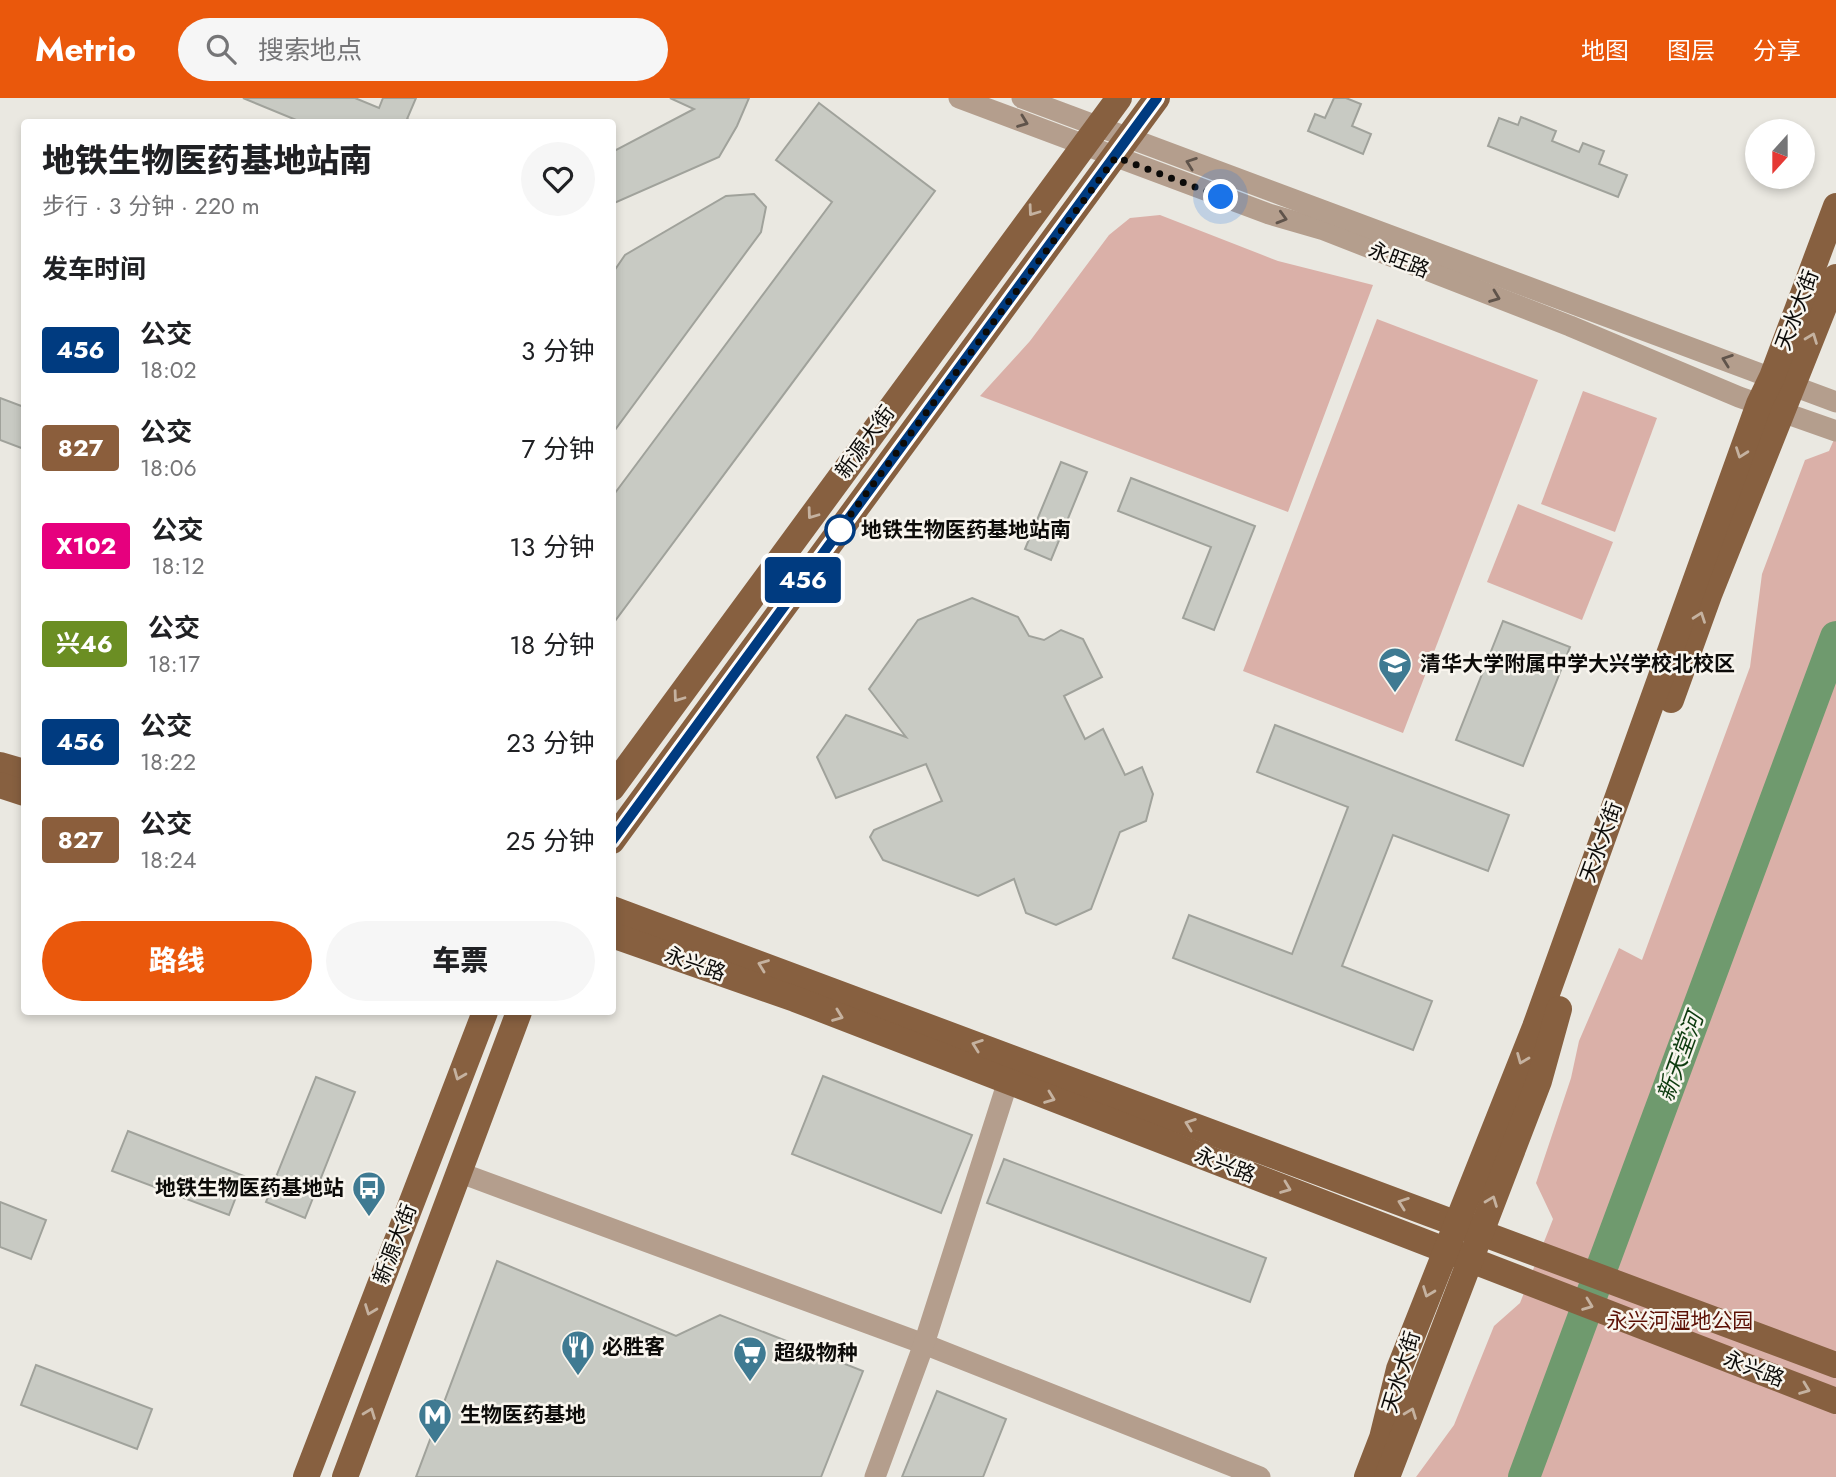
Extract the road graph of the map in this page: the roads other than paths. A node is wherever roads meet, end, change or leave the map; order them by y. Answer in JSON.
{"nodes":[{"id":1,"x":959,"y":98,"type":"edge"},
{"id":2,"x":1022,"y":98,"type":"edge"},
{"id":3,"x":1119,"y":98,"type":"edge"},
{"id":4,"x":1157,"y":98,"type":"edge"},
{"id":5,"x":1089,"y":136,"type":"junction"},
{"id":6,"x":1121,"y":148,"type":"junction"},
{"id":7,"x":1836,"y":206,"type":"edge"},
{"id":8,"x":1836,"y":277,"type":"edge"},
{"id":9,"x":1783,"y":381,"type":"junction"},
{"id":10,"x":1836,"y":402,"type":"edge"},
{"id":11,"x":1770,"y":408,"type":"junction"},
{"id":12,"x":1836,"y":431,"type":"edge"},
{"id":13,"x":0,"y":765,"type":"edge"},
{"id":14,"x":21,"y":771,"type":"edge"},
{"id":15,"x":616,"y":783,"type":"edge"},
{"id":16,"x":0,"y":785,"type":"edge"},
{"id":17,"x":21,"y":792,"type":"edge"},
{"id":18,"x":616,"y":836,"type":"edge"},
{"id":19,"x":616,"y":910,"type":"edge"},
{"id":20,"x":616,"y":936,"type":"edge"},
{"id":21,"x":484,"y":1015,"type":"edge"},
{"id":22,"x":518,"y":1015,"type":"edge"},
{"id":23,"x":1008,"y":1081,"type":"junction"},
{"id":24,"x":458,"y":1172,"type":"junction"},
{"id":25,"x":1455,"y":1222,"type":"junction"},
{"id":26,"x":1480,"y":1231,"type":"junction"},
{"id":27,"x":1445,"y":1249,"type":"junction"},
{"id":28,"x":1470,"y":1259,"type":"junction"},
{"id":29,"x":924,"y":1345,"type":"junction"},
{"id":30,"x":1836,"y":1365,"type":"edge"},
{"id":31,"x":1836,"y":1401,"type":"edge"},
{"id":32,"x":306,"y":1477,"type":"edge"},
{"id":33,"x":345,"y":1477,"type":"edge"},
{"id":34,"x":875,"y":1477,"type":"edge"},
{"id":35,"x":1260,"y":1477,"type":"edge"},
{"id":36,"x":1367,"y":1477,"type":"edge"},
{"id":37,"x":1387,"y":1477,"type":"edge"}],
"edges":[{"from":1,"to":5,"type":"street","name":"永旺路","one_way":true},
{"from":2,"to":5,"type":"street","name":"永旺路"},
{"from":3,"to":5,"type":"main road","name":"新源大街"},
{"from":4,"to":6,"type":"main road","name":"新源大街"},
{"from":5,"to":6,"type":"street","name":"永旺路"},
{"from":5,"to":15,"type":"main road","name":"新源大街","one_way":true},
{"from":9,"to":6,"type":"street","name":"永旺路","one_way":true},
{"from":6,"to":11,"type":"street","name":"永旺路","one_way":true},
{"from":6,"to":18,"type":"main road","name":"新源大街"},
{"from":7,"to":9,"type":"main road","name":"天水大街"},
{"from":9,"to":8,"type":"main road","name":"天水大街","one_way":true},
{"from":9,"to":10,"type":"street","name":"永旺路"},
{"from":9,"to":11,"type":"main road","name":"天水大街"},
{"from":11,"to":12,"type":"street","name":"永旺路"},
{"from":11,"to":25,"type":"main road","name":"天水大街","one_way":true},
{"from":26,"to":11,"type":"main road","name":"天水大街","one_way":true},
{"from":13,"to":14,"type":"main road"},
{"from":16,"to":17,"type":"main road"},
{"from":25,"to":19,"type":"main road","name":"永兴路","one_way":true},
{"from":20,"to":23,"type":"main road","name":"永兴路","one_way":true},
{"from":21,"to":32,"type":"main road","name":"新源大街","one_way":true},
{"from":22,"to":24,"type":"main road","name":"新源大街"},
{"from":23,"to":27,"type":"main road","name":"永兴路","one_way":true},
{"from":23,"to":29,"type":"street"},
{"from":24,"to":29,"type":"street"},
{"from":33,"to":24,"type":"main road","name":"新源大街","one_way":true},
{"from":25,"to":26,"type":"main road","name":"永兴路"},
{"from":25,"to":27,"type":"main road","name":"天水大街"},
{"from":26,"to":28,"type":"main road","name":"天水大街"},
{"from":26,"to":30,"type":"main road","name":"永兴路"},
{"from":27,"to":28,"type":"main road","name":"永兴路"},
{"from":27,"to":36,"type":"main road","name":"天水大街","one_way":true},
{"from":28,"to":31,"type":"main road","name":"永兴路","one_way":true},
{"from":37,"to":28,"type":"main road","name":"天水大街","one_way":true},
{"from":29,"to":34,"type":"street"},
{"from":29,"to":35,"type":"street"}]}
